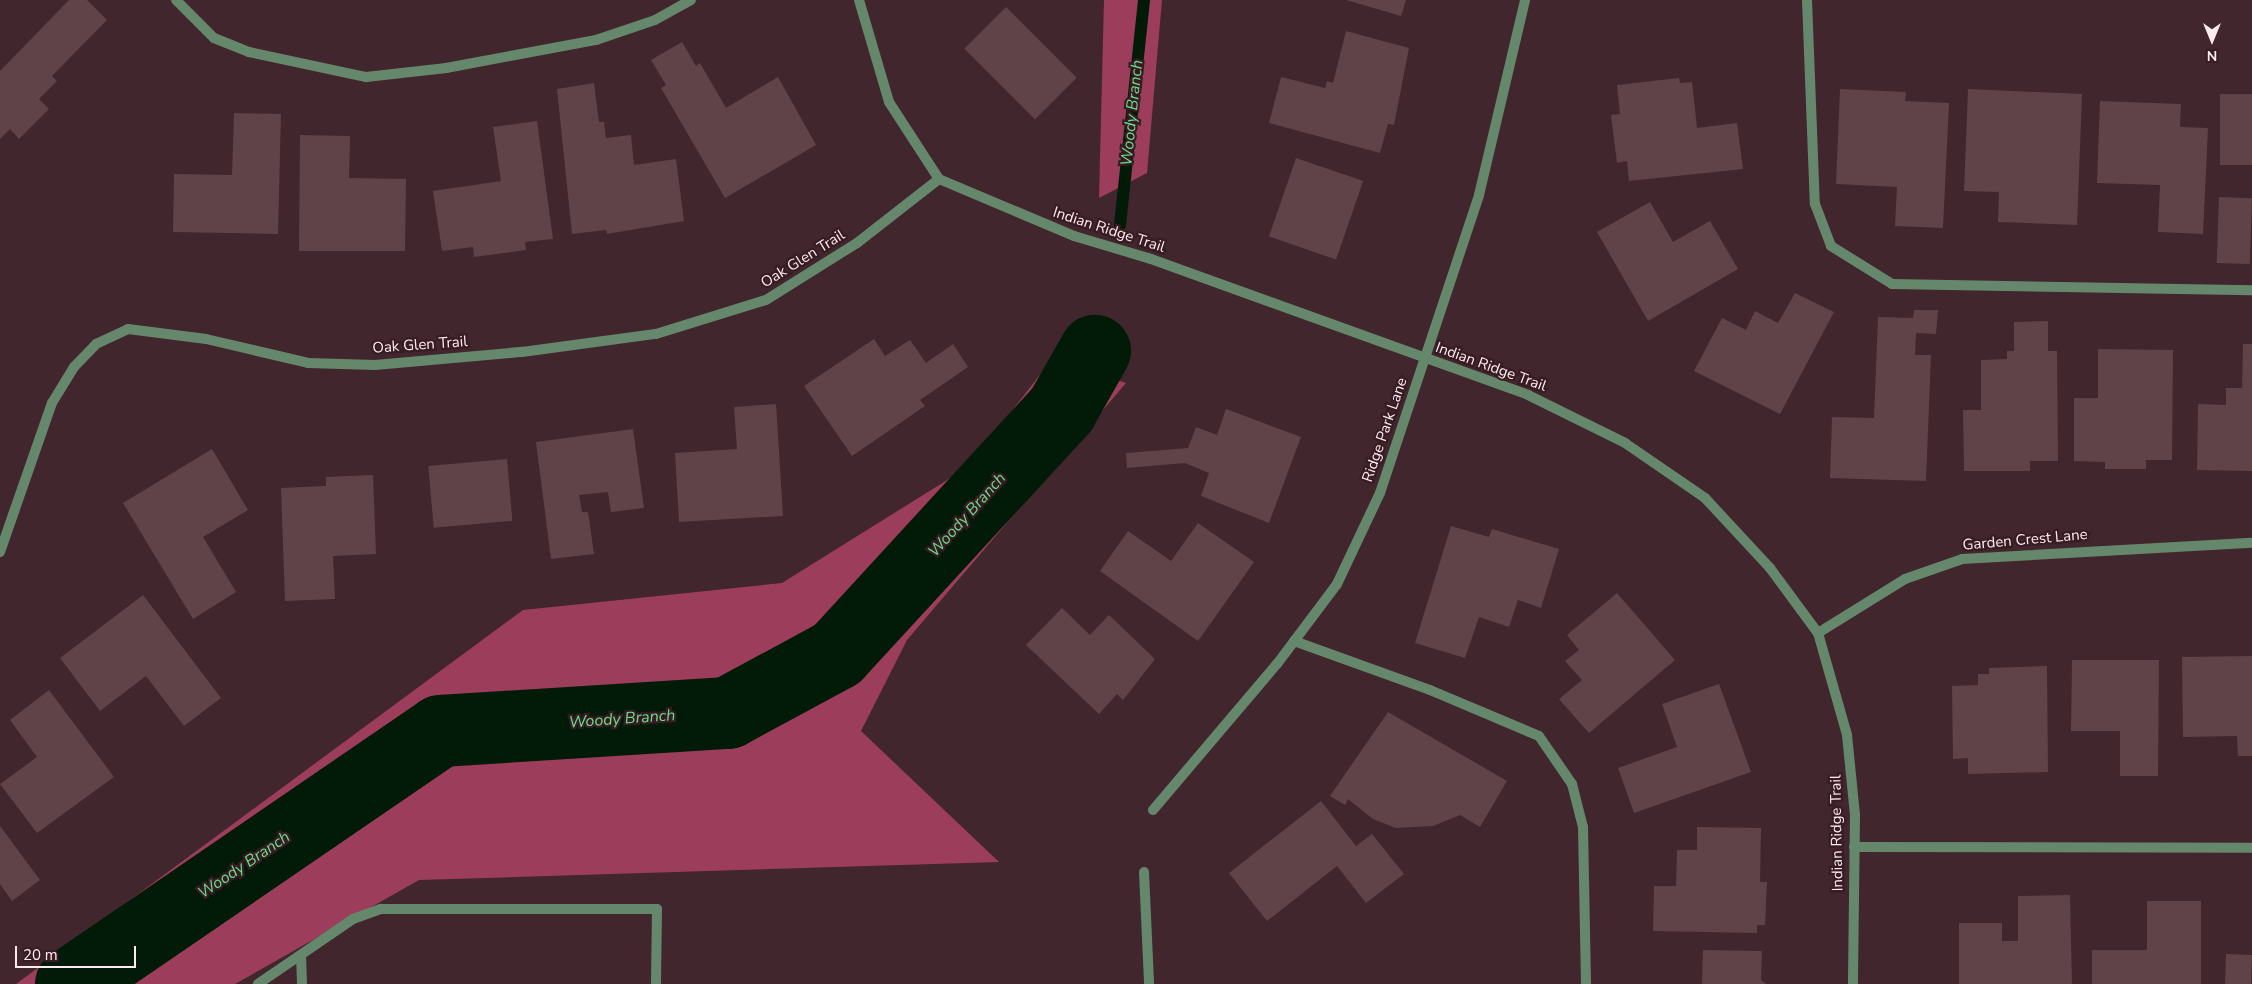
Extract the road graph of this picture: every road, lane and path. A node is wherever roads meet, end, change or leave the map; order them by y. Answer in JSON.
{"nodes":[{"id":1,"x":176,"y":0,"type":"edge"},
{"id":2,"x":691,"y":0,"type":"edge"},
{"id":3,"x":859,"y":0,"type":"edge"},
{"id":4,"x":1525,"y":0,"type":"edge"},
{"id":5,"x":1807,"y":0,"type":"edge"},
{"id":6,"x":939,"y":179,"type":"junction"},
{"id":7,"x":2252,"y":290,"type":"edge"},
{"id":8,"x":1426,"y":359,"type":"junction"},
{"id":9,"x":2252,"y":543,"type":"edge"},
{"id":10,"x":0,"y":552,"type":"edge"},
{"id":11,"x":1818,"y":633,"type":"junction"},
{"id":12,"x":1294,"y":641,"type":"junction"},
{"id":13,"x":1153,"y":810,"type":"dead end"},
{"id":14,"x":1854,"y":847,"type":"junction"},
{"id":15,"x":2252,"y":848,"type":"edge"},
{"id":16,"x":1144,"y":872,"type":"dead end"},
{"id":17,"x":301,"y":955,"type":"junction"},
{"id":18,"x":258,"y":984,"type":"edge"},
{"id":19,"x":302,"y":984,"type":"edge"},
{"id":20,"x":656,"y":984,"type":"edge"},
{"id":21,"x":1149,"y":984,"type":"edge"},
{"id":22,"x":1586,"y":984,"type":"edge"},
{"id":23,"x":1853,"y":984,"type":"edge"}],
"edges":[{"from":1,"to":2,"type":"street"},
{"from":3,"to":6,"type":"street"},
{"from":4,"to":8,"type":"street","name":"Ridge Park Lane"},
{"from":5,"to":7,"type":"street"},
{"from":6,"to":8,"type":"street","name":"Indian Ridge Trail"},
{"from":6,"to":10,"type":"street","name":"Oak Glen Trail"},
{"from":8,"to":11,"type":"street","name":"Indian Ridge Trail"},
{"from":8,"to":12,"type":"street","name":"Ridge Park Lane"},
{"from":9,"to":11,"type":"street","name":"Garden Crest Lane"},
{"from":11,"to":14,"type":"street","name":"Indian Ridge Trail"},
{"from":12,"to":13,"type":"street","name":"Ridge Park Lane"},
{"from":12,"to":22,"type":"street"},
{"from":14,"to":15,"type":"street"},
{"from":14,"to":23,"type":"street","name":"Indian Ridge Trail"},
{"from":16,"to":21,"type":"street"},
{"from":17,"to":18,"type":"street"},
{"from":17,"to":19,"type":"street"},
{"from":17,"to":20,"type":"street"}]}
